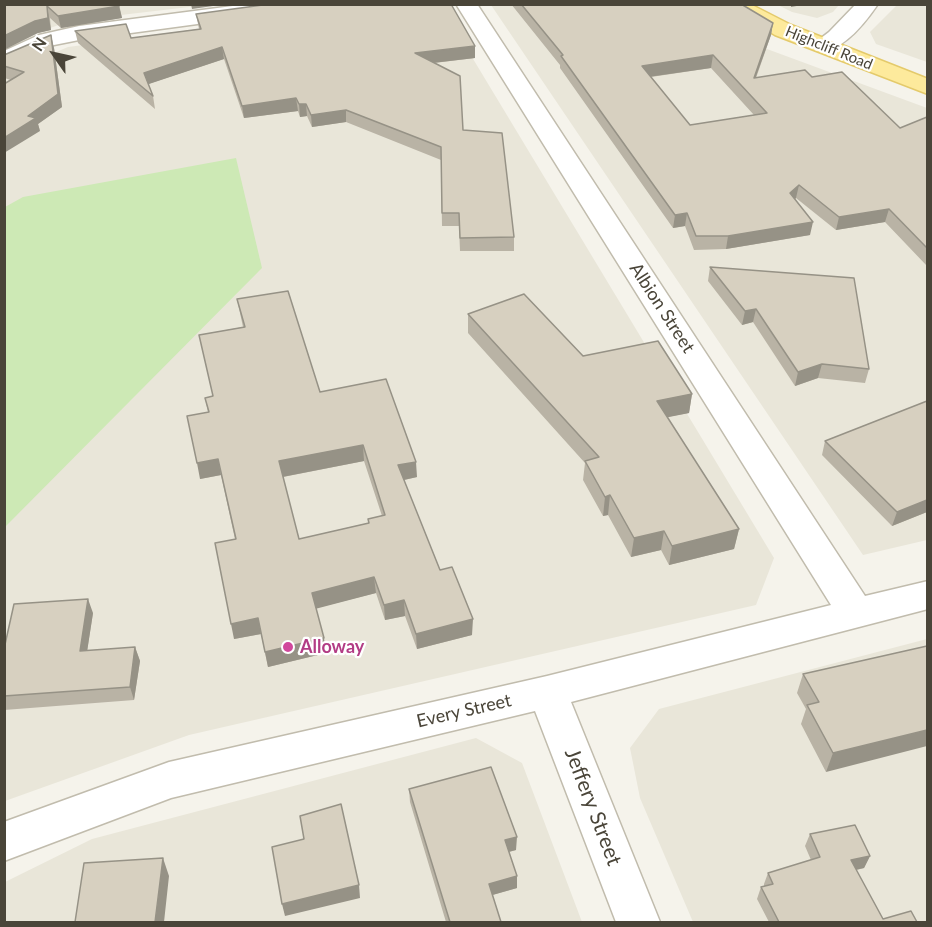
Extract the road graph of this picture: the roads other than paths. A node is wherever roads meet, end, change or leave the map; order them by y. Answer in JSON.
{"nodes":[{"id":1,"x":301,"y":4,"type":"edge"},
{"id":2,"x":466,"y":4,"type":"edge"},
{"id":3,"x":733,"y":4,"type":"edge"},
{"id":4,"x":868,"y":4,"type":"edge"},
{"id":5,"x":244,"y":8,"type":"edge"},
{"id":6,"x":823,"y":45,"type":"junction"},
{"id":7,"x":4,"y":60,"type":"edge"},
{"id":8,"x":927,"y":87,"type":"edge"},
{"id":9,"x":927,"y":595,"type":"edge"},
{"id":10,"x":856,"y":613,"type":"junction"},
{"id":11,"x":548,"y":692,"type":"junction"},
{"id":12,"x":4,"y":842,"type":"edge"},
{"id":13,"x":638,"y":922,"type":"edge"}],
"edges":[{"from":1,"to":5,"type":"street"},
{"from":2,"to":10,"type":"street","name":"Albion Street"},
{"from":3,"to":6,"type":"main road","name":"Highcliff Road"},
{"from":4,"to":6,"type":"street"},
{"from":5,"to":7,"type":"street"},
{"from":6,"to":8,"type":"main road","name":"Highcliff Road"},
{"from":9,"to":10,"type":"street","name":"Every Street"},
{"from":10,"to":11,"type":"street","name":"Every Street"},
{"from":11,"to":12,"type":"street","name":"Every Street"},
{"from":11,"to":13,"type":"street","name":"Jeffery Street"}]}
